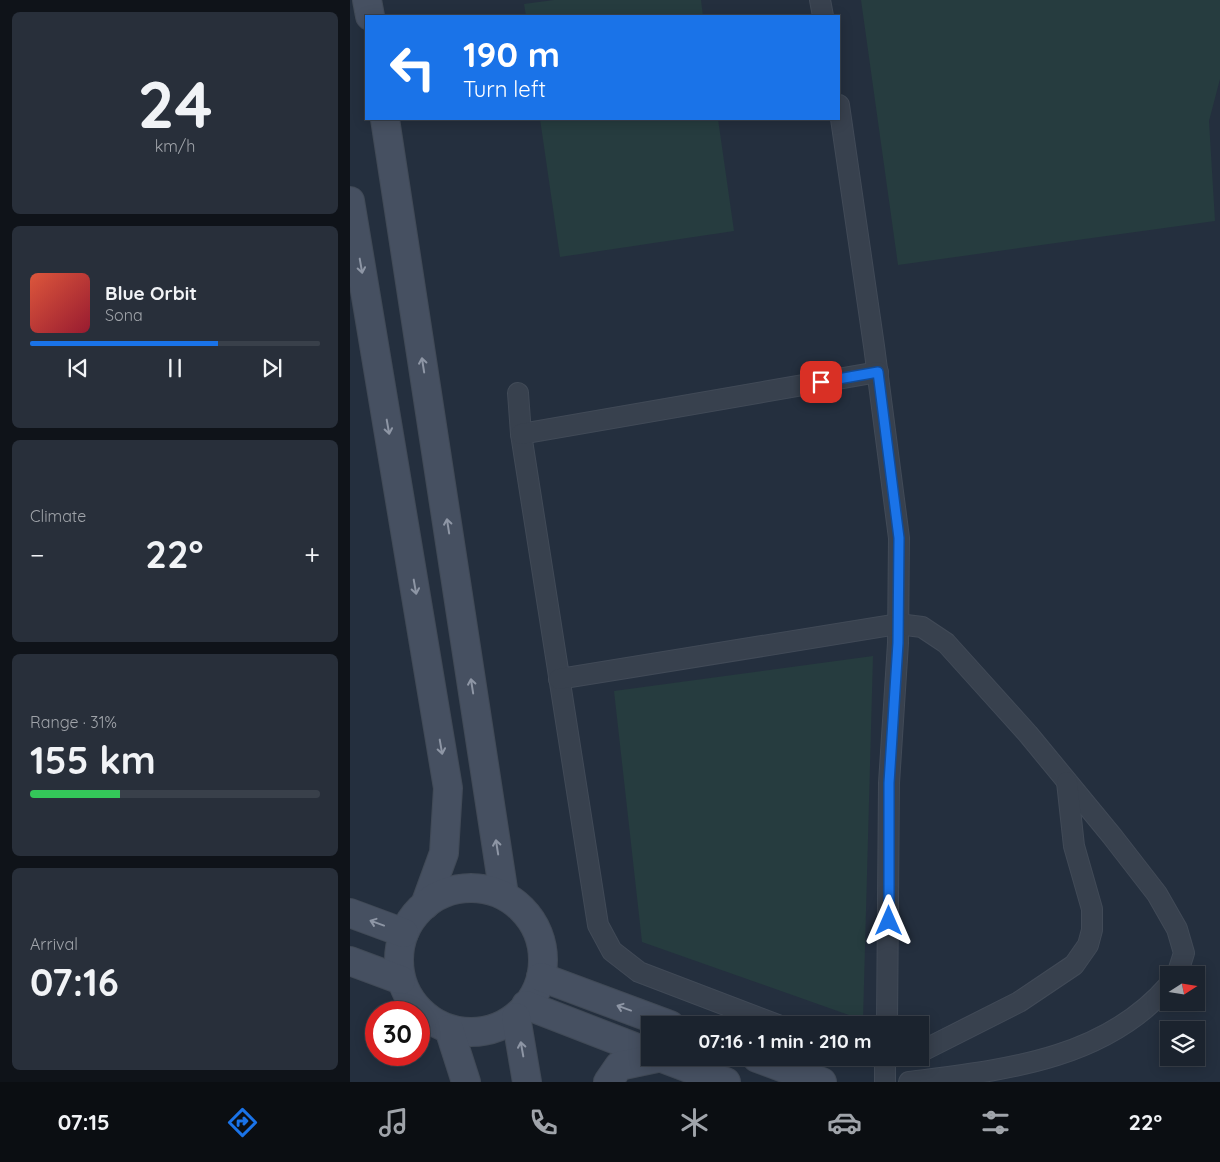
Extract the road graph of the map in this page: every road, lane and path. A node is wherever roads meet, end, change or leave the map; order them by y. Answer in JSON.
{"nodes":[{"id":1,"x":367,"y":0,"type":"edge"},
{"id":2,"x":820,"y":0,"type":"edge"},
{"id":3,"x":370,"y":15,"type":"edge"},
{"id":4,"x":823,"y":15,"type":"edge"},
{"id":5,"x":840,"y":112,"type":"edge"},
{"id":6,"x":385,"y":120,"type":"edge"},
{"id":7,"x":350,"y":201,"type":"edge"},
{"id":8,"x":878,"y":372,"type":"junction"},
{"id":9,"x":518,"y":393,"type":"dead end"},
{"id":10,"x":521,"y":434,"type":"junction"},
{"id":11,"x":898,"y":624,"type":"junction"},
{"id":12,"x":559,"y":679,"type":"junction"},
{"id":13,"x":1067,"y":782,"type":"junction"},
{"id":14,"x":504,"y":895,"type":"junction"},
{"id":15,"x":425,"y":905,"type":"junction"},
{"id":16,"x":350,"y":913,"type":"edge"},
{"id":17,"x":404,"y":933,"type":"junction"},
{"id":18,"x":350,"y":961,"type":"edge"},
{"id":19,"x":1180,"y":966,"type":"edge"},
{"id":20,"x":542,"y":977,"type":"junction"},
{"id":21,"x":401,"y":980,"type":"junction"},
{"id":22,"x":1160,"y":995,"type":"edge"},
{"id":23,"x":521,"y":1011,"type":"junction"},
{"id":24,"x":646,"y":1016,"type":"edge"},
{"id":25,"x":754,"y":1016,"type":"edge"},
{"id":26,"x":886,"y":1016,"type":"edge"},
{"id":27,"x":449,"y":1029,"type":"junction"},
{"id":28,"x":929,"y":1047,"type":"edge"},
{"id":29,"x":641,"y":1050,"type":"edge"},
{"id":30,"x":641,"y":1061,"type":"edge"},
{"id":31,"x":683,"y":1066,"type":"edge"},
{"id":32,"x":779,"y":1066,"type":"edge"},
{"id":33,"x":886,"y":1066,"type":"edge"},
{"id":34,"x":466,"y":1082,"type":"edge"},
{"id":35,"x":527,"y":1082,"type":"edge"},
{"id":36,"x":608,"y":1082,"type":"edge"},
{"id":37,"x":726,"y":1082,"type":"edge"},
{"id":38,"x":822,"y":1082,"type":"edge"},
{"id":39,"x":885,"y":1082,"type":"edge"},
{"id":40,"x":909,"y":1082,"type":"edge"}],
"edges":[{"from":1,"to":3,"type":"main road"},
{"from":2,"to":4,"type":"street"},
{"from":5,"to":8,"type":"street"},
{"from":14,"to":6,"type":"main road","one_way":true},
{"from":7,"to":15,"type":"main road","one_way":true},
{"from":8,"to":10,"type":"street"},
{"from":8,"to":11,"type":"street"},
{"from":9,"to":10,"type":"street"},
{"from":10,"to":12,"type":"street"},
{"from":11,"to":12,"type":"street"},
{"from":11,"to":13,"type":"street"},
{"from":11,"to":26,"type":"street"},
{"from":12,"to":25,"type":"street"},
{"from":13,"to":19,"type":"street"},
{"from":13,"to":28,"type":"street"},
{"from":14,"to":15,"type":"main road"},
{"from":14,"to":20,"type":"main road"},
{"from":15,"to":17,"type":"main road"},
{"from":17,"to":16,"type":"main road","one_way":true},
{"from":17,"to":21,"type":"main road"},
{"from":18,"to":21,"type":"main road"},
{"from":20,"to":23,"type":"main road"},
{"from":24,"to":20,"type":"main road","one_way":true},
{"from":21,"to":27,"type":"main road"},
{"from":22,"to":40,"type":"street"},
{"from":23,"to":27,"type":"main road"},
{"from":23,"to":29,"type":"main road"},
{"from":35,"to":23,"type":"main road","one_way":true},
{"from":27,"to":34,"type":"main road"},
{"from":30,"to":36,"type":"main road"},
{"from":31,"to":37,"type":"main road"},
{"from":32,"to":38,"type":"main road"},
{"from":33,"to":39,"type":"street"}]}
